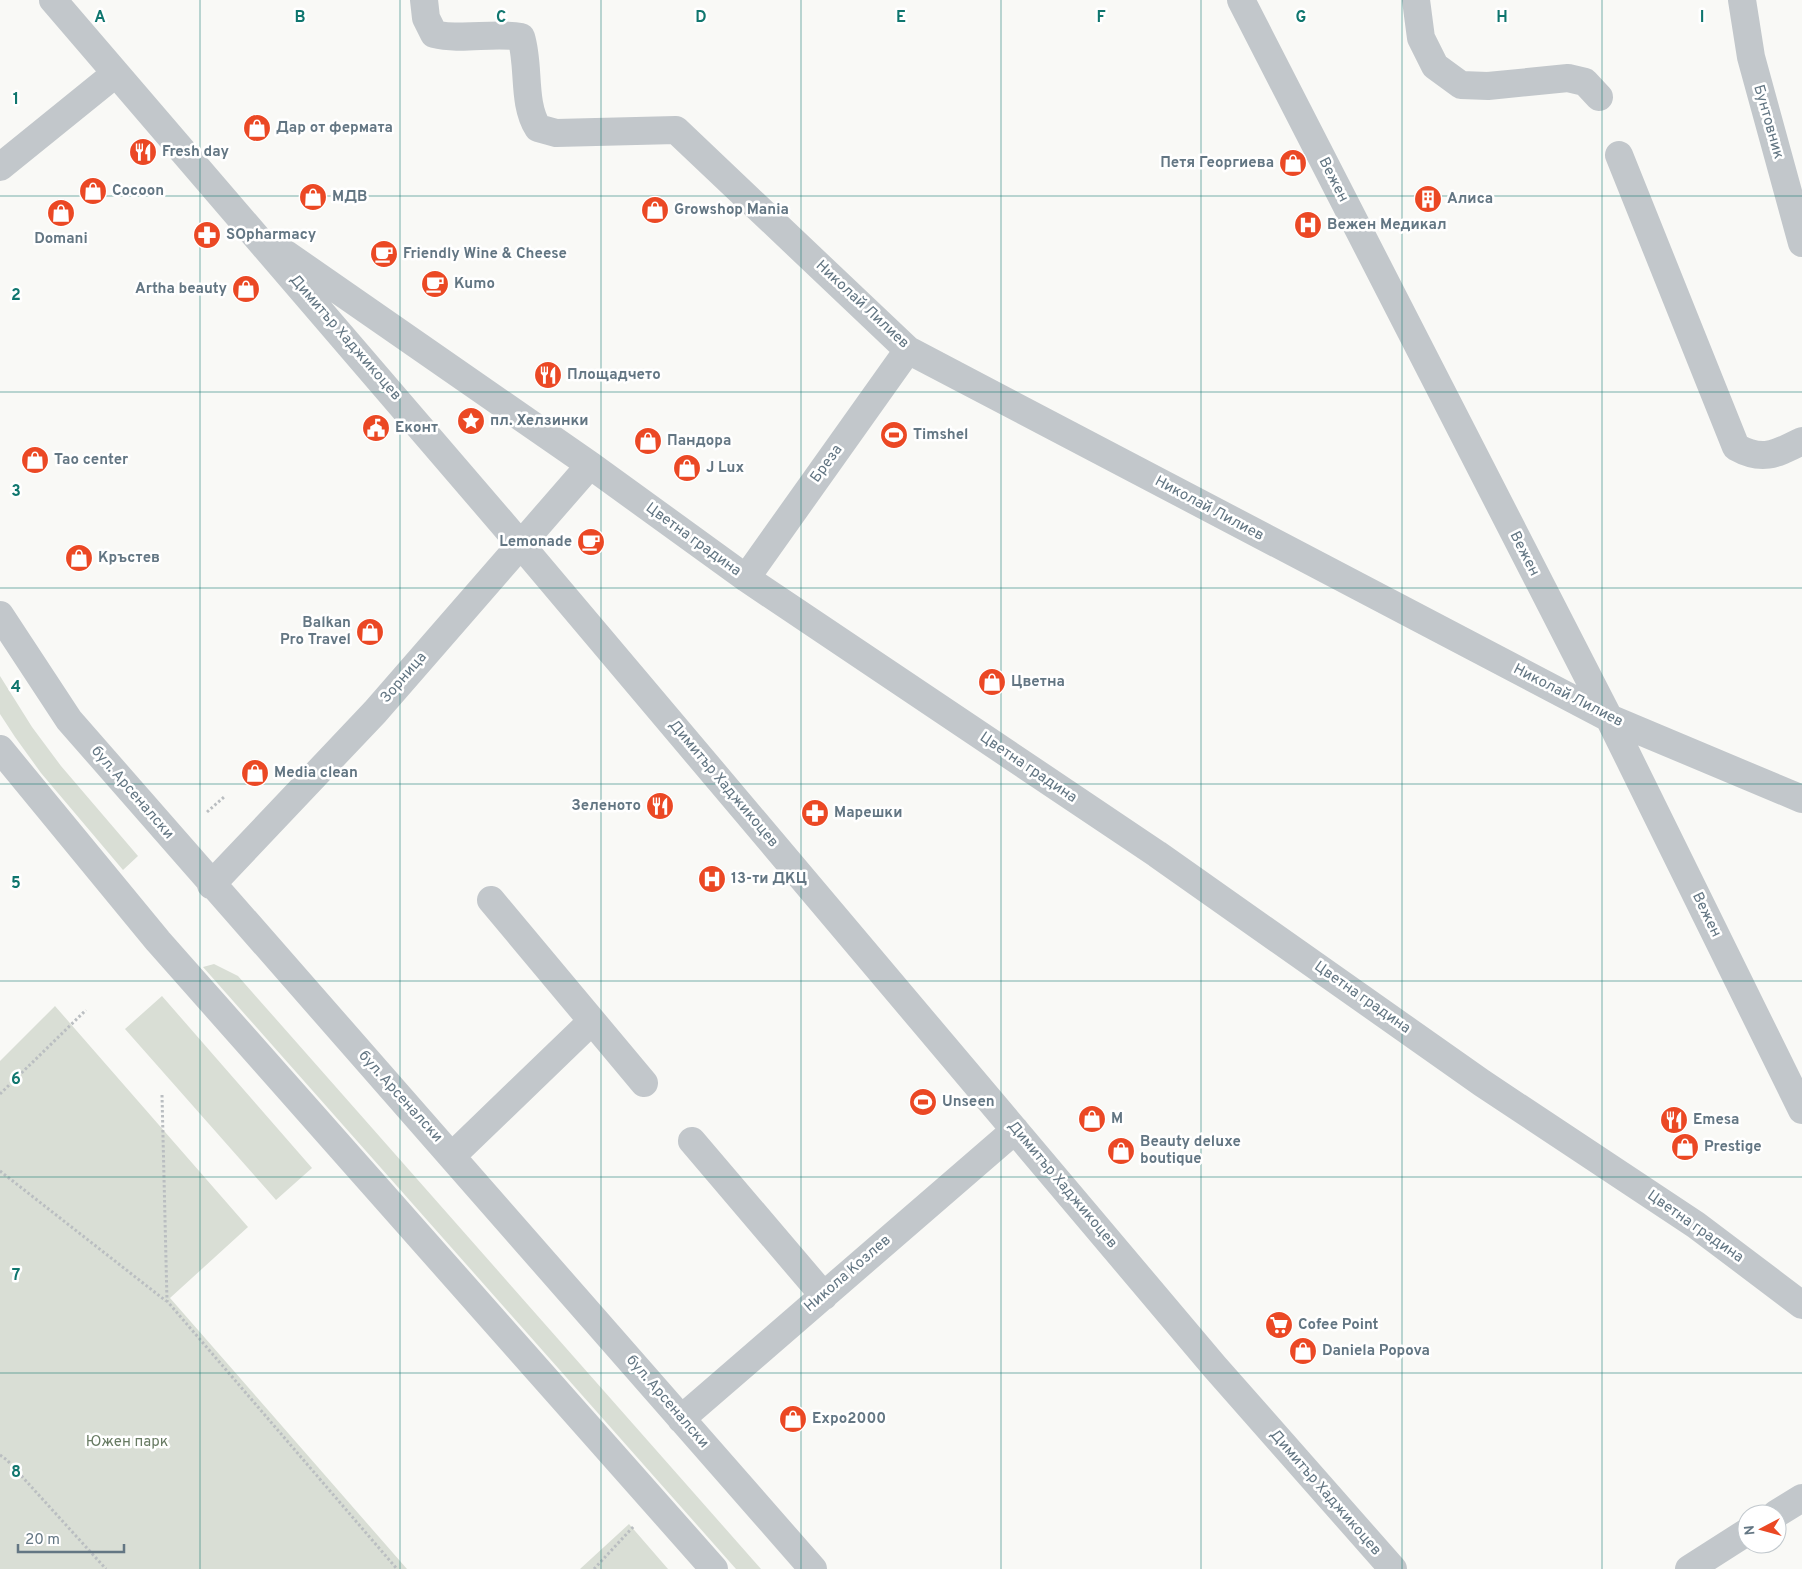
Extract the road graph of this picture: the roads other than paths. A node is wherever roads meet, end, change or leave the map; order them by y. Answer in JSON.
{"nodes":[{"id":1,"x":53,"y":0,"type":"edge"},
{"id":2,"x":424,"y":0,"type":"edge"},
{"id":3,"x":1241,"y":0,"type":"edge"},
{"id":4,"x":1416,"y":0,"type":"edge"},
{"id":5,"x":1742,"y":0,"type":"edge"},
{"id":6,"x":115,"y":74,"type":"junction"},
{"id":7,"x":1599,"y":97,"type":"dead end"},
{"id":8,"x":1619,"y":155,"type":"dead end"},
{"id":9,"x":0,"y":167,"type":"edge"},
{"id":10,"x":254,"y":232,"type":"junction"},
{"id":11,"x":1802,"y":243,"type":"edge"},
{"id":12,"x":908,"y":350,"type":"junction"},
{"id":13,"x":1802,"y":442,"type":"edge"},
{"id":14,"x":590,"y":465,"type":"junction"},
{"id":15,"x":522,"y":545,"type":"junction"},
{"id":16,"x":746,"y":578,"type":"junction"},
{"id":17,"x":0,"y":615,"type":"edge"},
{"id":18,"x":1609,"y":718,"type":"junction"},
{"id":19,"x":0,"y":749,"type":"edge"},
{"id":20,"x":1802,"y":799,"type":"edge"},
{"id":21,"x":211,"y":885,"type":"junction"},
{"id":22,"x":492,"y":900,"type":"dead end"},
{"id":23,"x":592,"y":1021,"type":"junction"},
{"id":24,"x":644,"y":1083,"type":"dead end"},
{"id":25,"x":1802,"y":1110,"type":"edge"},
{"id":26,"x":1015,"y":1130,"type":"junction"},
{"id":27,"x":692,"y":1141,"type":"dead end"},
{"id":28,"x":452,"y":1156,"type":"junction"},
{"id":29,"x":824,"y":1296,"type":"junction"},
{"id":30,"x":1802,"y":1305,"type":"edge"},
{"id":31,"x":681,"y":1419,"type":"junction"},
{"id":32,"x":1802,"y":1498,"type":"edge"},
{"id":33,"x":1787,"y":1507,"type":"edge"},
{"id":34,"x":1737,"y":1538,"type":"edge"},
{"id":35,"x":714,"y":1569,"type":"edge"},
{"id":36,"x":814,"y":1569,"type":"edge"},
{"id":37,"x":1392,"y":1569,"type":"edge"},
{"id":38,"x":1689,"y":1569,"type":"edge"}],
"edges":[{"from":1,"to":6,"type":"street","name":"Димитър Хаджикоцев"},
{"from":2,"to":12,"type":"street","name":"Николай Лилиев"},
{"from":3,"to":18,"type":"street","name":"Вежен"},
{"from":4,"to":7,"type":"street"},
{"from":5,"to":11,"type":"street","name":"Бунтовник"},
{"from":6,"to":9,"type":"street"},
{"from":6,"to":10,"type":"street","name":"Димитър Хаджикоцев"},
{"from":8,"to":13,"type":"street"},
{"from":10,"to":14,"type":"street","name":"Цветна градина"},
{"from":10,"to":15,"type":"street","name":"Димитър Хаджикоцев"},
{"from":12,"to":16,"type":"street","name":"Бреза"},
{"from":12,"to":18,"type":"street","name":"Николай Лилиев"},
{"from":14,"to":15,"type":"street","name":"Зорница"},
{"from":14,"to":16,"type":"street","name":"Цветна градина"},
{"from":15,"to":21,"type":"street","name":"Зорница"},
{"from":15,"to":26,"type":"street","name":"Димитър Хаджикоцев"},
{"from":16,"to":30,"type":"street","name":"Цветна градина"},
{"from":17,"to":21,"type":"street","name":"бул. Арсеналски"},
{"from":18,"to":20,"type":"street","name":"Николай Лилиев"},
{"from":18,"to":25,"type":"street","name":"Вежен"},
{"from":19,"to":35,"type":"street"},
{"from":21,"to":28,"type":"street","name":"бул. Арсеналски"},
{"from":22,"to":23,"type":"street"},
{"from":23,"to":24,"type":"street"},
{"from":23,"to":28,"type":"street"},
{"from":26,"to":29,"type":"street","name":"Никола Козлев"},
{"from":26,"to":37,"type":"street","name":"Димитър Хаджикоцев"},
{"from":27,"to":29,"type":"street"},
{"from":28,"to":31,"type":"street","name":"бул. Арсеналски"},
{"from":29,"to":31,"type":"street","name":"Никола Козлев"},
{"from":31,"to":36,"type":"street","name":"бул. Арсеналски"},
{"from":32,"to":33,"type":"street"},
{"from":34,"to":38,"type":"street"}]}
